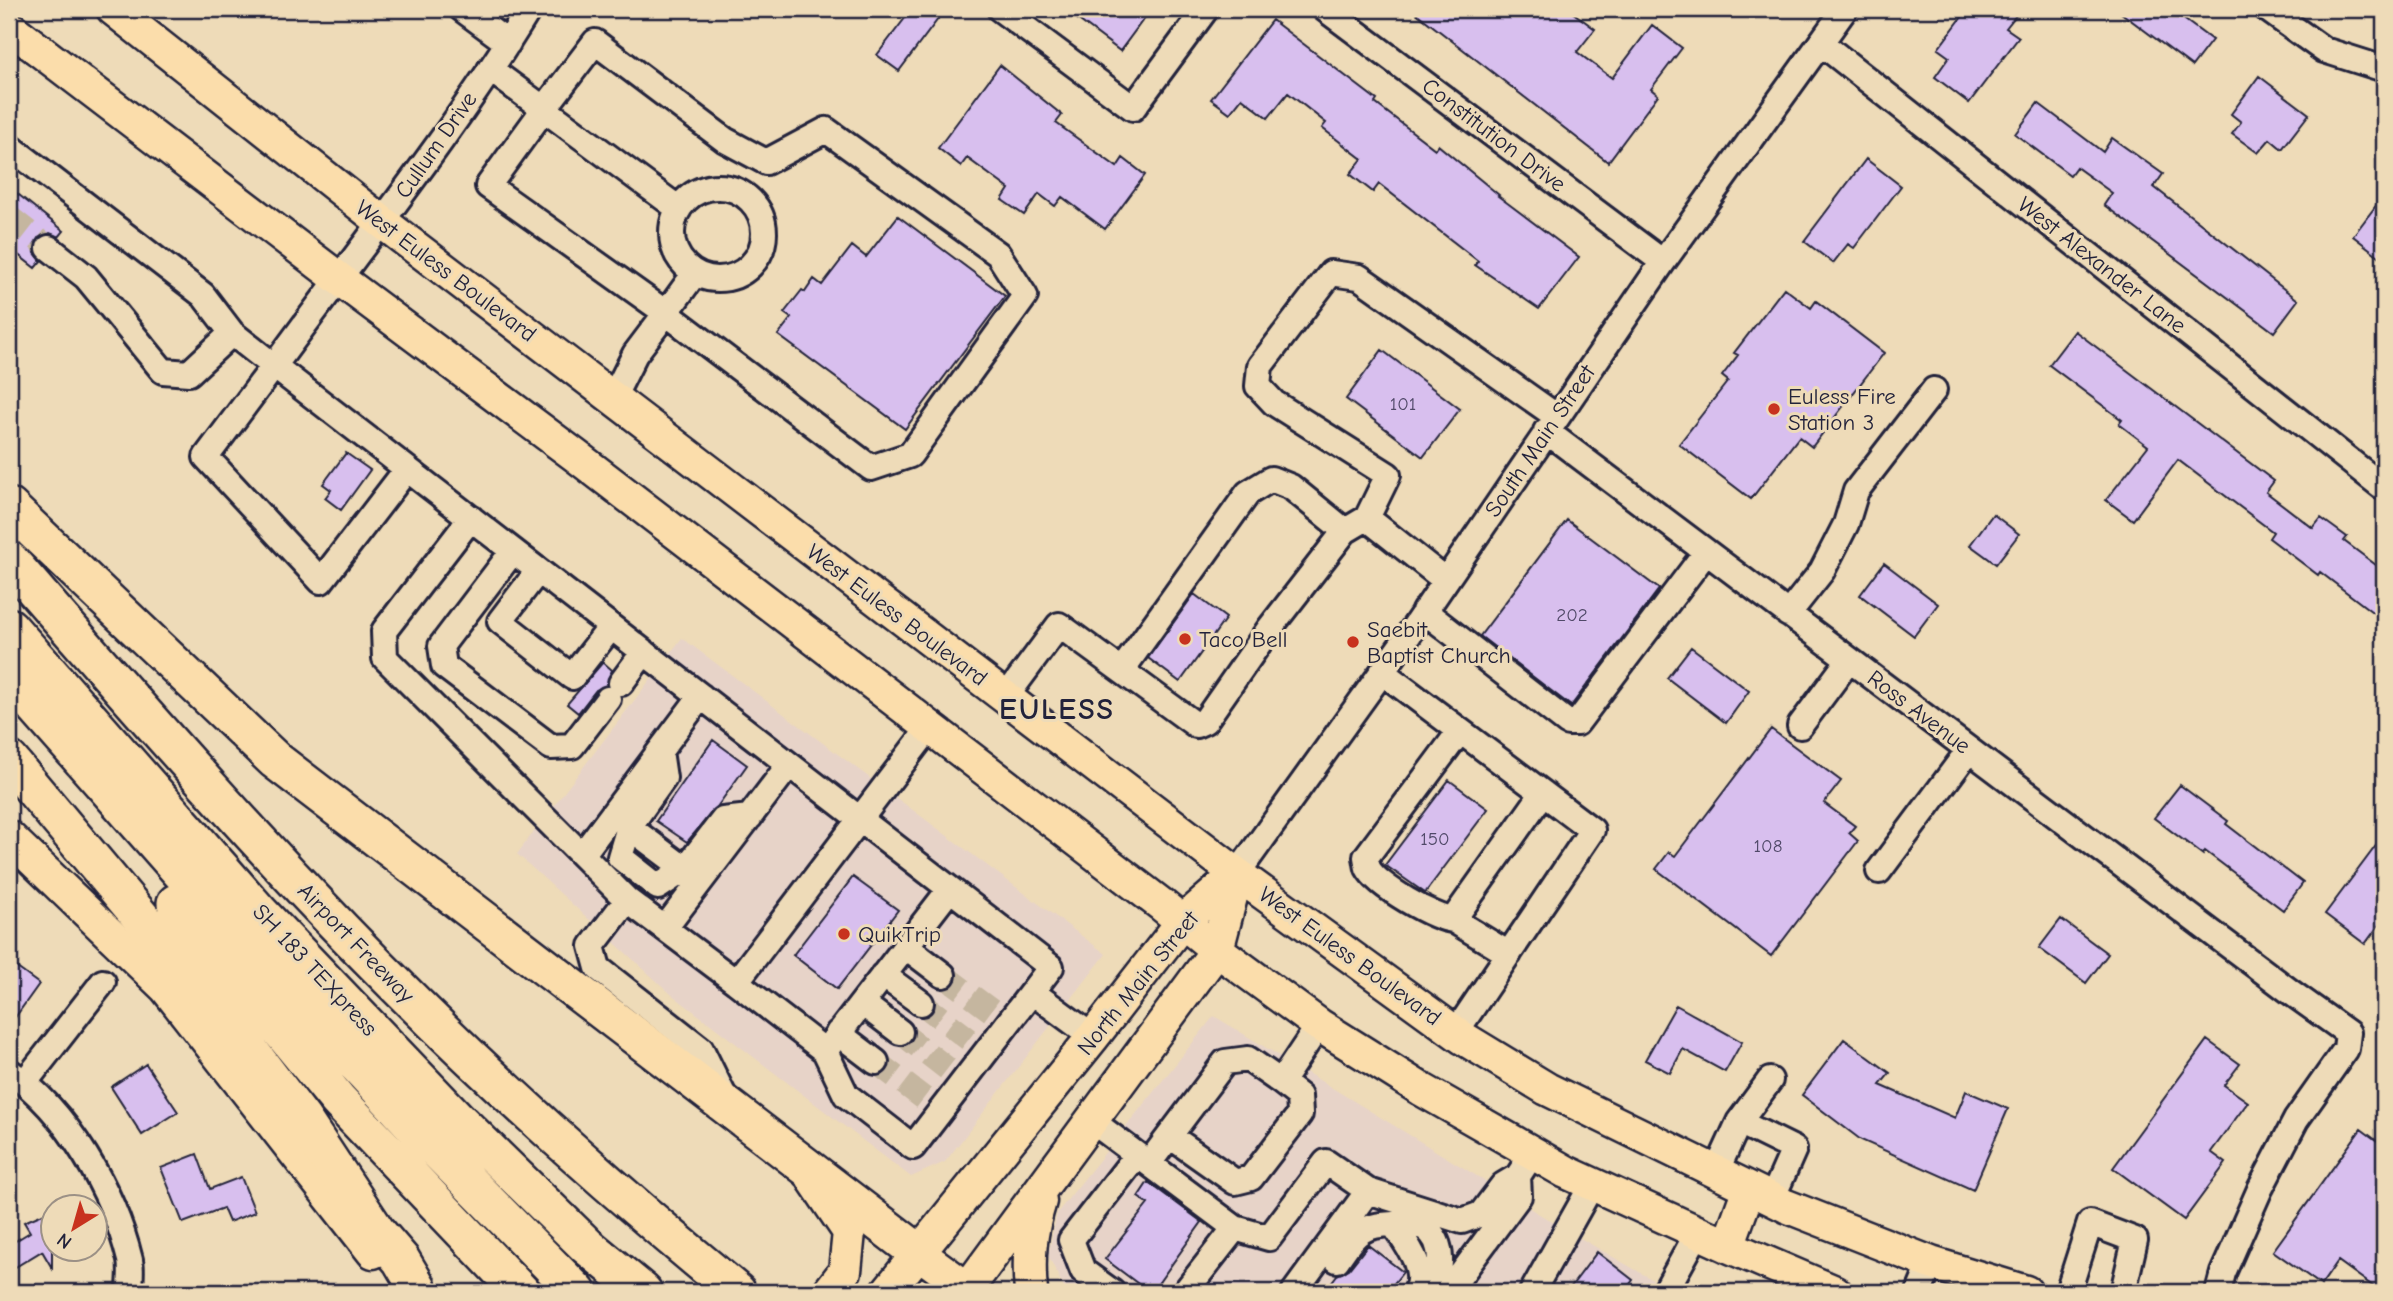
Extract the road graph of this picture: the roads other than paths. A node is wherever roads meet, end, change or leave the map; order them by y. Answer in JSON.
{"nodes":[{"id":1,"x":113,"y":9,"type":"edge"},
{"id":2,"x":462,"y":9,"type":"edge"},
{"id":3,"x":529,"y":9,"type":"edge"},
{"id":4,"x":1000,"y":9,"type":"edge"},
{"id":5,"x":1206,"y":9,"type":"edge"},
{"id":6,"x":1325,"y":9,"type":"edge"},
{"id":7,"x":1845,"y":9,"type":"edge"},
{"id":8,"x":2267,"y":9,"type":"edge"},
{"id":9,"x":9,"y":27,"type":"edge"},
{"id":10,"x":508,"y":43,"type":"junction"},
{"id":11,"x":1821,"y":43,"type":"junction"},
{"id":12,"x":490,"y":69,"type":"junction"},
{"id":13,"x":2384,"y":69,"type":"edge"},
{"id":14,"x":544,"y":109,"type":"junction"},
{"id":15,"x":9,"y":146,"type":"edge"},
{"id":16,"x":766,"y":162,"type":"junction"},
{"id":17,"x":743,"y":194,"type":"junction"},
{"id":18,"x":679,"y":209,"type":"junction"},
{"id":19,"x":382,"y":222,"type":"junction"},
{"id":20,"x":49,"y":248,"type":"tunnel mouth"},
{"id":21,"x":1663,"y":262,"type":"junction"},
{"id":22,"x":695,"y":273,"type":"junction"},
{"id":23,"x":338,"y":278,"type":"junction"},
{"id":24,"x":666,"y":313,"type":"junction"},
{"id":25,"x":232,"y":333,"type":"junction"},
{"id":26,"x":274,"y":366,"type":"junction"},
{"id":27,"x":1934,"y":390,"type":"dead end"},
{"id":28,"x":613,"y":398,"type":"junction"},
{"id":29,"x":1551,"y":424,"type":"junction"},
{"id":30,"x":407,"y":469,"type":"junction"},
{"id":31,"x":2384,"y":488,"type":"edge"},
{"id":32,"x":9,"y":507,"type":"edge"},
{"id":33,"x":471,"y":518,"type":"junction"},
{"id":34,"x":1356,"y":525,"type":"junction"},
{"id":35,"x":513,"y":551,"type":"junction"},
{"id":36,"x":1706,"y":552,"type":"junction"},
{"id":37,"x":9,"y":560,"type":"edge"},
{"id":38,"x":538,"y":571,"type":"junction"},
{"id":39,"x":1445,"y":580,"type":"junction"},
{"id":40,"x":1424,"y":611,"type":"junction"},
{"id":41,"x":1788,"y":614,"type":"junction"},
{"id":42,"x":9,"y":627,"type":"edge"},
{"id":43,"x":611,"y":627,"type":"junction"},
{"id":44,"x":644,"y":652,"type":"junction"},
{"id":45,"x":1849,"y":660,"type":"junction"},
{"id":46,"x":1122,"y":670,"type":"junction"},
{"id":47,"x":1382,"y":672,"type":"junction"},
{"id":48,"x":9,"y":677,"type":"edge"},
{"id":49,"x":701,"y":696,"type":"junction"},
{"id":50,"x":1005,"y":698,"type":"junction"},
{"id":51,"x":9,"y":709,"type":"edge"},
{"id":52,"x":1800,"y":726,"type":"dead end"},
{"id":53,"x":930,"y":727,"type":"junction"},
{"id":54,"x":1460,"y":731,"type":"junction"},
{"id":55,"x":1969,"y":750,"type":"junction"},
{"id":56,"x":660,"y":751,"type":"junction"},
{"id":57,"x":9,"y":760,"type":"edge"},
{"id":58,"x":789,"y":765,"type":"junction"},
{"id":59,"x":1543,"y":793,"type":"junction"},
{"id":60,"x":750,"y":817,"type":"junction"},
{"id":61,"x":860,"y":820,"type":"junction"},
{"id":62,"x":9,"y":837,"type":"edge"},
{"id":63,"x":582,"y":855,"type":"junction"},
{"id":64,"x":1880,"y":871,"type":"dead end"},
{"id":65,"x":1237,"y":874,"type":"junction"},
{"id":66,"x":950,"y":889,"type":"junction"},
{"id":67,"x":627,"y":900,"type":"junction"},
{"id":68,"x":1453,"y":920,"type":"junction"},
{"id":69,"x":1183,"y":921,"type":"junction"},
{"id":70,"x":665,"y":928,"type":"junction"},
{"id":71,"x":905,"y":946,"type":"junction"},
{"id":72,"x":1217,"y":950,"type":"junction"},
{"id":73,"x":1509,"y":954,"type":"junction"},
{"id":74,"x":883,"y":975,"type":"junction"},
{"id":75,"x":943,"y":975,"type":"tunnel mouth"},
{"id":76,"x":103,"y":982,"type":"dead end"},
{"id":77,"x":736,"y":982,"type":"junction"},
{"id":78,"x":1032,"y":992,"type":"junction"},
{"id":79,"x":862,"y":1003,"type":"junction"},
{"id":80,"x":921,"y":1003,"type":"tunnel mouth"},
{"id":81,"x":1319,"y":1025,"type":"junction"},
{"id":82,"x":900,"y":1032,"type":"tunnel mouth"},
{"id":83,"x":1456,"y":1032,"type":"junction"},
{"id":84,"x":1093,"y":1037,"type":"junction"},
{"id":85,"x":832,"y":1042,"type":"junction"},
{"id":86,"x":876,"y":1062,"type":"tunnel mouth"},
{"id":87,"x":17,"y":1077,"type":"edge"},
{"id":88,"x":1770,"y":1080,"type":"dead end"},
{"id":89,"x":1281,"y":1082,"type":"junction"},
{"id":90,"x":727,"y":1104,"type":"junction"},
{"id":91,"x":1092,"y":1121,"type":"junction"},
{"id":92,"x":1739,"y":1122,"type":"junction"},
{"id":93,"x":1170,"y":1136,"type":"junction"},
{"id":94,"x":1143,"y":1159,"type":"junction"},
{"id":95,"x":802,"y":1164,"type":"junction"},
{"id":96,"x":1525,"y":1164,"type":"junction"},
{"id":97,"x":1716,"y":1172,"type":"junction"},
{"id":98,"x":1593,"y":1183,"type":"junction"},
{"id":99,"x":1044,"y":1185,"type":"junction"},
{"id":100,"x":1368,"y":1191,"type":"junction"},
{"id":101,"x":1760,"y":1194,"type":"junction"},
{"id":102,"x":1461,"y":1221,"type":"junction"},
{"id":103,"x":1394,"y":1225,"type":"junction"},
{"id":104,"x":1235,"y":1228,"type":"junction"},
{"id":105,"x":1698,"y":1232,"type":"junction"},
{"id":106,"x":1728,"y":1246,"type":"junction"},
{"id":107,"x":920,"y":1254,"type":"junction"},
{"id":108,"x":1468,"y":1266,"type":"junction"},
{"id":109,"x":1925,"y":1278,"type":"edge"},
{"id":110,"x":837,"y":1282,"type":"edge"},
{"id":111,"x":420,"y":1289,"type":"edge"},
{"id":112,"x":968,"y":1291,"type":"edge"},
{"id":113,"x":130,"y":1292,"type":"edge"},
{"id":114,"x":521,"y":1292,"type":"edge"},
{"id":115,"x":577,"y":1292,"type":"edge"},
{"id":116,"x":643,"y":1292,"type":"edge"},
{"id":117,"x":737,"y":1292,"type":"edge"},
{"id":118,"x":887,"y":1292,"type":"edge"},
{"id":119,"x":1031,"y":1292,"type":"edge"},
{"id":120,"x":1112,"y":1292,"type":"edge"},
{"id":121,"x":1185,"y":1292,"type":"edge"},
{"id":122,"x":1294,"y":1292,"type":"edge"},
{"id":123,"x":1312,"y":1292,"type":"edge"},
{"id":124,"x":1415,"y":1292,"type":"edge"},
{"id":125,"x":1431,"y":1292,"type":"edge"},
{"id":126,"x":1448,"y":1292,"type":"edge"},
{"id":127,"x":1532,"y":1292,"type":"edge"},
{"id":128,"x":1665,"y":1292,"type":"edge"},
{"id":129,"x":1835,"y":1292,"type":"edge"},
{"id":130,"x":2026,"y":1292,"type":"edge"},
{"id":131,"x":2068,"y":1292,"type":"edge"},
{"id":132,"x":2123,"y":1292,"type":"edge"},
{"id":133,"x":2218,"y":1292,"type":"edge"}],
"edges":[{"from":1,"to":19,"type":"main road","name":"West Euless Boulevard"},
{"from":2,"to":10,"type":"street"},
{"from":3,"to":10,"type":"street","name":"Cullum Drive"},
{"from":4,"to":5,"type":"street"},
{"from":6,"to":21,"type":"street","name":"Constitution Drive"},
{"from":7,"to":11,"type":"street","name":"South Main Street"},
{"from":8,"to":13,"type":"street"},
{"from":9,"to":23,"type":"main road"},
{"from":10,"to":12,"type":"street","name":"Cullum Drive"},
{"from":11,"to":21,"type":"street","name":"South Main Street"},
{"from":11,"to":31,"type":"street","name":"West Alexander Lane"},
{"from":12,"to":14,"type":"street"},
{"from":12,"to":19,"type":"street","name":"Cullum Drive"},
{"from":14,"to":16,"type":"street"},
{"from":14,"to":18,"type":"street"},
{"from":14,"to":24,"type":"street"},
{"from":15,"to":25,"type":"street"},
{"from":16,"to":17,"type":"street"},
{"from":16,"to":24,"type":"street"},
{"from":17,"to":18,"type":"street"},
{"from":17,"to":22,"type":"street"},
{"from":18,"to":22,"type":"street"},
{"from":19,"to":23,"type":"street","name":"Cullum Drive"},
{"from":19,"to":28,"type":"main road","name":"West Euless Boulevard"},
{"from":20,"to":25,"type":"street"},
{"from":21,"to":29,"type":"street","name":"South Main Street"},
{"from":22,"to":24,"type":"street"},
{"from":23,"to":26,"type":"street","name":"Cullum Drive"},
{"from":23,"to":53,"type":"main road"},
{"from":24,"to":28,"type":"street"},
{"from":25,"to":26,"type":"street"},
{"from":26,"to":30,"type":"street"},
{"from":26,"to":30,"type":"street","name":"Cullum Drive"},
{"from":27,"to":41,"type":"street"},
{"from":28,"to":50,"type":"main road","name":"West Euless Boulevard"},
{"from":29,"to":34,"type":"street","name":"Ross Avenue"},
{"from":29,"to":36,"type":"street","name":"Ross Avenue"},
{"from":29,"to":39,"type":"street","name":"South Main Street"},
{"from":30,"to":33,"type":"street"},
{"from":32,"to":90,"type":"highway"},
{"from":33,"to":35,"type":"street"},
{"from":33,"to":63,"type":"street"},
{"from":34,"to":39,"type":"street"},
{"from":34,"to":46,"type":"street"},
{"from":34,"to":46,"type":"street"},
{"from":35,"to":38,"type":"street"},
{"from":35,"to":44,"type":"street"},
{"from":36,"to":40,"type":"street"},
{"from":36,"to":41,"type":"street","name":"Ross Avenue"},
{"from":37,"to":117,"type":"highway","name":"Airport Freeway"},
{"from":38,"to":43,"type":"street"},
{"from":38,"to":43,"type":"street"},
{"from":39,"to":40,"type":"street","name":"South Main Street"},
{"from":40,"to":47,"type":"street","name":"South Main Street"},
{"from":41,"to":45,"type":"street","name":"Ross Avenue"},
{"from":42,"to":116,"type":"highway","name":"SH 183 TEXpress"},
{"from":43,"to":44,"type":"street"},
{"from":44,"to":49,"type":"street"},
{"from":45,"to":52,"type":"street"},
{"from":45,"to":55,"type":"street","name":"Ross Avenue"},
{"from":46,"to":50,"type":"street"},
{"from":47,"to":54,"type":"street"},
{"from":47,"to":65,"type":"street","name":"South Main Street"},
{"from":48,"to":115,"type":"highway","name":"SH 183 TEXpress"},
{"from":49,"to":56,"type":"street"},
{"from":49,"to":58,"type":"street"},
{"from":50,"to":65,"type":"main road","name":"West Euless Boulevard"},
{"from":51,"to":114,"type":"highway"},
{"from":53,"to":61,"type":"street"},
{"from":53,"to":69,"type":"main road"},
{"from":54,"to":59,"type":"street"},
{"from":54,"to":68,"type":"street"},
{"from":55,"to":64,"type":"street"},
{"from":55,"to":133,"type":"street","name":"Ross Avenue"},
{"from":56,"to":60,"type":"street"},
{"from":56,"to":63,"type":"street"},
{"from":57,"to":111,"type":"highway"},
{"from":58,"to":60,"type":"street"},
{"from":58,"to":61,"type":"street"},
{"from":59,"to":68,"type":"street"},
{"from":59,"to":73,"type":"street"},
{"from":60,"to":70,"type":"street"},
{"from":61,"to":66,"type":"street"},
{"from":61,"to":77,"type":"street"},
{"from":62,"to":111,"type":"main road"},
{"from":63,"to":67,"type":"street"},
{"from":65,"to":69,"type":"main road","name":"North Main Street"},
{"from":65,"to":72,"type":"main road","name":"North Main Street"},
{"from":65,"to":83,"type":"main road","name":"West Euless Boulevard"},
{"from":66,"to":71,"type":"street"},
{"from":66,"to":78,"type":"street"},
{"from":67,"to":70,"type":"street"},
{"from":67,"to":90,"type":"street"},
{"from":68,"to":73,"type":"street"},
{"from":69,"to":72,"type":"main road"},
{"from":69,"to":84,"type":"main road","name":"North Main Street"},
{"from":70,"to":77,"type":"street"},
{"from":71,"to":74,"type":"street"},
{"from":71,"to":75,"type":"street"},
{"from":72,"to":81,"type":"main road"},
{"from":72,"to":91,"type":"main road","name":"North Main Street"},
{"from":73,"to":83,"type":"street"},
{"from":74,"to":79,"type":"street"},
{"from":74,"to":80,"type":"street"},
{"from":76,"to":87,"type":"street"},
{"from":77,"to":85,"type":"street"},
{"from":78,"to":84,"type":"street"},
{"from":78,"to":85,"type":"street"},
{"from":79,"to":82,"type":"street"},
{"from":79,"to":85,"type":"street"},
{"from":81,"to":89,"type":"street"},
{"from":81,"to":96,"type":"main road"},
{"from":83,"to":97,"type":"main road","name":"West Euless Boulevard"},
{"from":84,"to":107,"type":"main road","name":"North Main Street"},
{"from":85,"to":86,"type":"street"},
{"from":87,"to":113,"type":"street"},
{"from":88,"to":92,"type":"street"},
{"from":89,"to":93,"type":"street"},
{"from":89,"to":93,"type":"street"},
{"from":90,"to":95,"type":"highway"},
{"from":91,"to":94,"type":"street"},
{"from":91,"to":99,"type":"main road","name":"North Main Street"},
{"from":92,"to":97,"type":"street"},
{"from":92,"to":101,"type":"street"},
{"from":93,"to":94,"type":"street"},
{"from":94,"to":104,"type":"street"},
{"from":94,"to":120,"type":"street"},
{"from":95,"to":107,"type":"highway"},
{"from":95,"to":110,"type":"main road"},
{"from":96,"to":98,"type":"main road"},
{"from":96,"to":102,"type":"street"},
{"from":96,"to":108,"type":"street"},
{"from":97,"to":101,"type":"main road","name":"West Euless Boulevard"},
{"from":98,"to":105,"type":"main road"},
{"from":98,"to":127,"type":"street"},
{"from":99,"to":112,"type":"main road","name":"North Main Street"},
{"from":99,"to":119,"type":"main road"},
{"from":100,"to":102,"type":"street"},
{"from":100,"to":104,"type":"street"},
{"from":100,"to":122,"type":"street"},
{"from":101,"to":106,"type":"main road"},
{"from":101,"to":109,"type":"main road","name":"West Euless Boulevard"},
{"from":102,"to":108,"type":"street"},
{"from":103,"to":123,"type":"street"},
{"from":103,"to":124,"type":"street"},
{"from":103,"to":125,"type":"street"},
{"from":104,"to":121,"type":"street"},
{"from":105,"to":106,"type":"main road"},
{"from":105,"to":128,"type":"street"},
{"from":106,"to":129,"type":"main road"},
{"from":107,"to":112,"type":"main road"},
{"from":107,"to":118,"type":"main road","name":"North Main Street"},
{"from":108,"to":126,"type":"street"},
{"from":109,"to":130,"type":"main road","name":"West Euless Boulevard"},
{"from":131,"to":132,"type":"street"}]}
